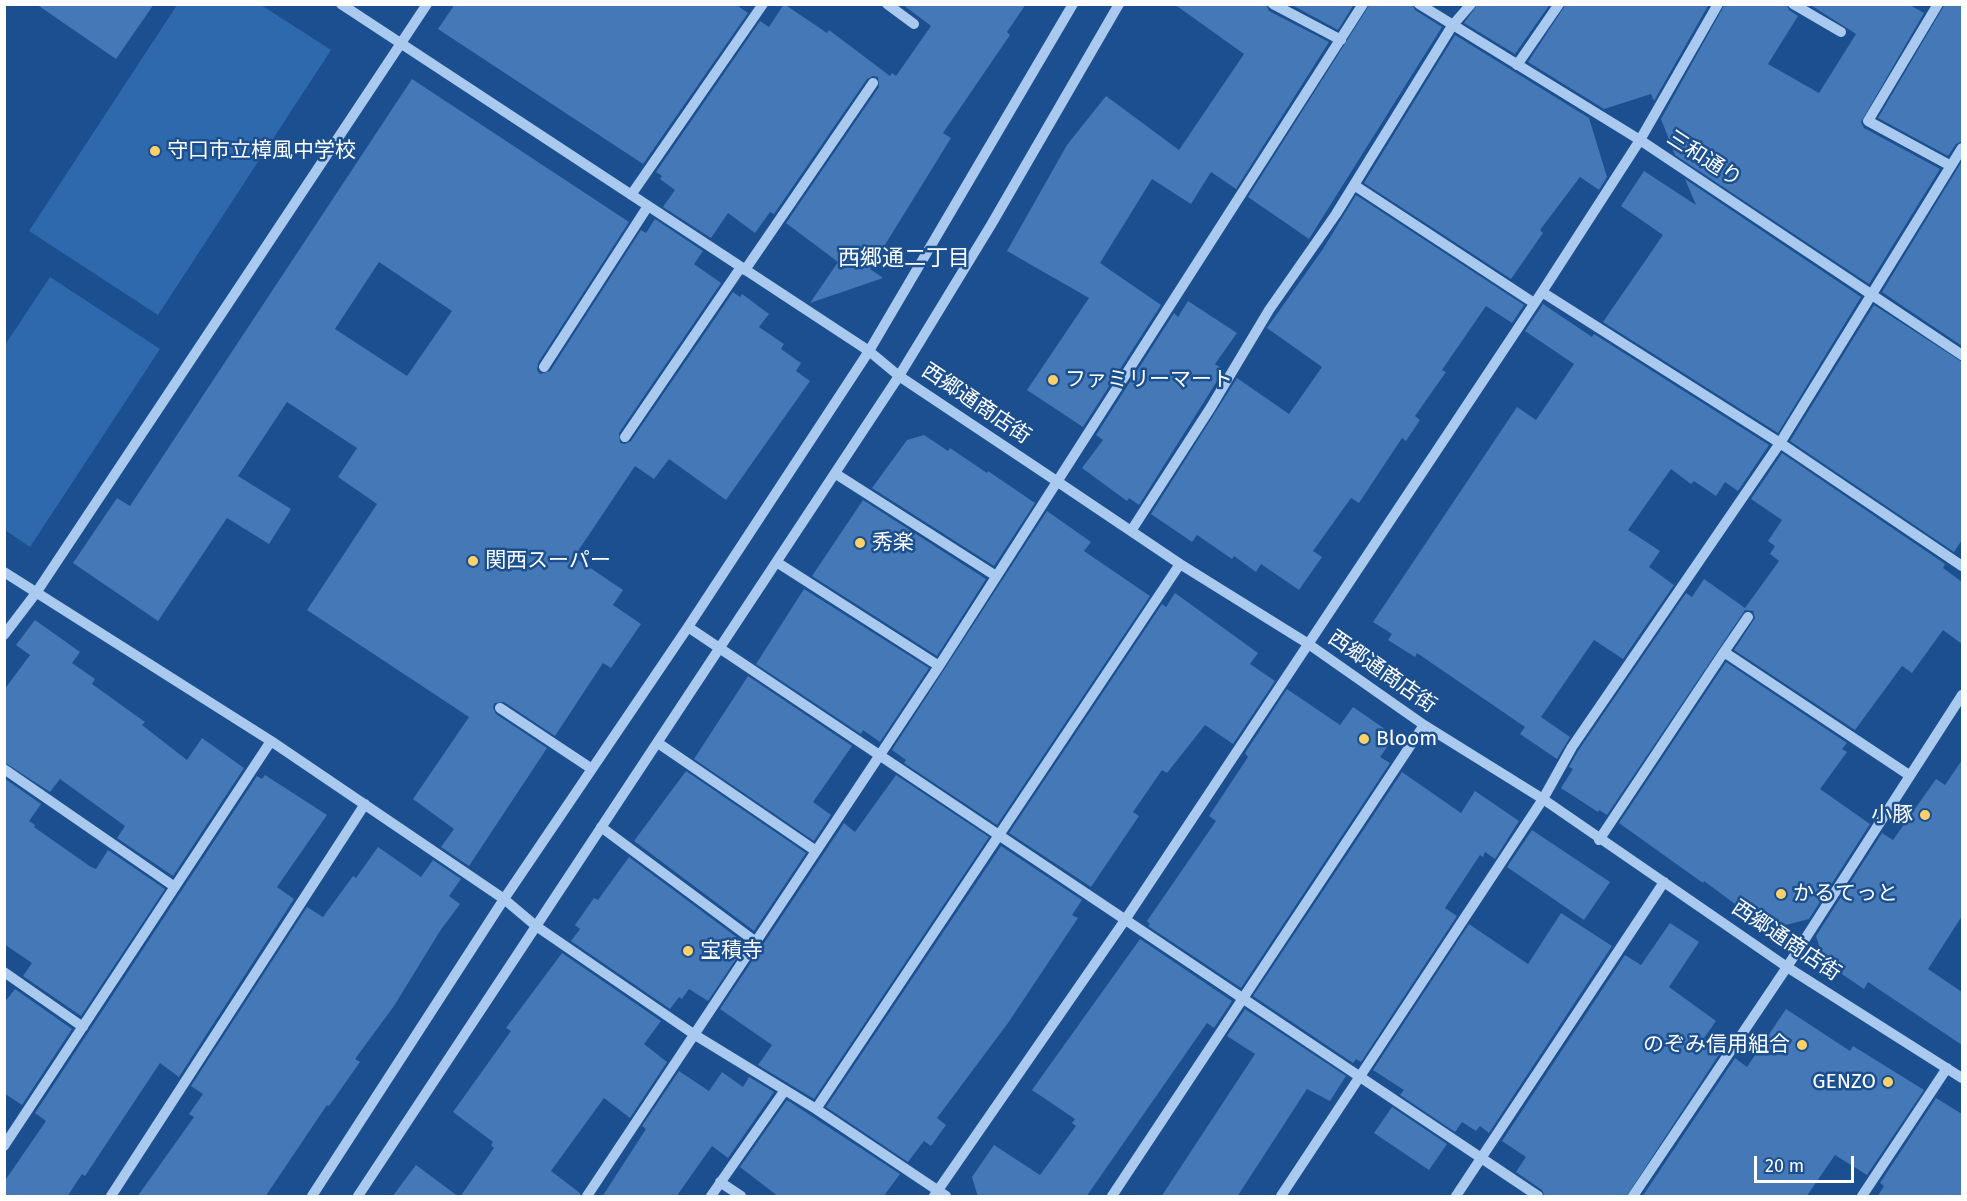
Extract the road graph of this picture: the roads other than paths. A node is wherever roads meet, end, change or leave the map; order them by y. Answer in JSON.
{"nodes":[{"id":1,"x":341,"y":4,"type":"edge"},
{"id":2,"x":427,"y":4,"type":"edge"},
{"id":3,"x":763,"y":4,"type":"edge"},
{"id":4,"x":887,"y":4,"type":"edge"},
{"id":5,"x":1073,"y":4,"type":"edge"},
{"id":6,"x":1119,"y":4,"type":"edge"},
{"id":7,"x":1273,"y":4,"type":"edge"},
{"id":8,"x":1363,"y":4,"type":"edge"},
{"id":9,"x":1419,"y":4,"type":"edge"},
{"id":10,"x":1471,"y":4,"type":"edge"},
{"id":11,"x":1559,"y":4,"type":"edge"},
{"id":12,"x":1718,"y":4,"type":"edge"},
{"id":13,"x":1793,"y":4,"type":"edge"},
{"id":14,"x":1938,"y":4,"type":"edge"},
{"id":15,"x":915,"y":24,"type":"dead end"},
{"id":16,"x":1452,"y":26,"type":"junction"},
{"id":17,"x":1841,"y":32,"type":"dead end"},
{"id":18,"x":1341,"y":40,"type":"junction"},
{"id":19,"x":401,"y":46,"type":"junction"},
{"id":20,"x":1516,"y":65,"type":"junction"},
{"id":21,"x":873,"y":83,"type":"dead end"},
{"id":22,"x":1640,"y":140,"type":"junction"},
{"id":23,"x":1962,"y":148,"type":"edge"},
{"id":24,"x":1952,"y":166,"type":"junction"},
{"id":25,"x":1354,"y":185,"type":"junction"},
{"id":26,"x":631,"y":195,"type":"junction"},
{"id":27,"x":648,"y":206,"type":"junction"},
{"id":28,"x":743,"y":269,"type":"junction"},
{"id":29,"x":1542,"y":292,"type":"junction"},
{"id":30,"x":1874,"y":295,"type":"junction"},
{"id":31,"x":1534,"y":303,"type":"junction"},
{"id":32,"x":869,"y":351,"type":"junction"},
{"id":33,"x":1962,"y":355,"type":"edge"},
{"id":34,"x":544,"y":367,"type":"dead end"},
{"id":35,"x":899,"y":376,"type":"junction"},
{"id":36,"x":625,"y":437,"type":"dead end"},
{"id":37,"x":1780,"y":443,"type":"junction"},
{"id":38,"x":836,"y":474,"type":"junction"},
{"id":39,"x":1058,"y":482,"type":"junction"},
{"id":40,"x":1131,"y":531,"type":"junction"},
{"id":41,"x":777,"y":563,"type":"junction"},
{"id":42,"x":1180,"y":564,"type":"junction"},
{"id":43,"x":1962,"y":566,"type":"edge"},
{"id":44,"x":4,"y":572,"type":"edge"},
{"id":45,"x":996,"y":576,"type":"junction"},
{"id":46,"x":36,"y":593,"type":"junction"},
{"id":47,"x":1748,"y":617,"type":"dead end"},
{"id":48,"x":688,"y":627,"type":"junction"},
{"id":49,"x":4,"y":635,"type":"edge"},
{"id":50,"x":1307,"y":643,"type":"junction"},
{"id":51,"x":721,"y":648,"type":"junction"},
{"id":52,"x":1724,"y":652,"type":"junction"},
{"id":53,"x":939,"y":666,"type":"junction"},
{"id":54,"x":1962,"y":695,"type":"edge"},
{"id":55,"x":500,"y":708,"type":"dead end"},
{"id":56,"x":1424,"y":726,"type":"junction"},
{"id":57,"x":271,"y":741,"type":"junction"},
{"id":58,"x":658,"y":743,"type":"junction"},
{"id":59,"x":881,"y":754,"type":"junction"},
{"id":60,"x":4,"y":769,"type":"edge"},
{"id":61,"x":592,"y":769,"type":"junction"},
{"id":62,"x":1909,"y":775,"type":"junction"},
{"id":63,"x":1542,"y":799,"type":"junction"},
{"id":64,"x":365,"y":804,"type":"junction"},
{"id":65,"x":601,"y":827,"type":"junction"},
{"id":66,"x":999,"y":836,"type":"junction"},
{"id":67,"x":1599,"y":840,"type":"junction"},
{"id":68,"x":816,"y":850,"type":"junction"},
{"id":69,"x":1664,"y":882,"type":"junction"},
{"id":70,"x":175,"y":887,"type":"junction"},
{"id":71,"x":504,"y":899,"type":"junction"},
{"id":72,"x":1125,"y":920,"type":"junction"},
{"id":73,"x":536,"y":926,"type":"junction"},
{"id":74,"x":756,"y":942,"type":"junction"},
{"id":75,"x":1787,"y":967,"type":"junction"},
{"id":76,"x":4,"y":972,"type":"edge"},
{"id":77,"x":1242,"y":1000,"type":"junction"},
{"id":78,"x":83,"y":1027,"type":"junction"},
{"id":79,"x":695,"y":1035,"type":"junction"},
{"id":80,"x":1947,"y":1068,"type":"junction"},
{"id":81,"x":1361,"y":1078,"type":"junction"},
{"id":82,"x":1962,"y":1078,"type":"edge"},
{"id":83,"x":785,"y":1090,"type":"junction"},
{"id":84,"x":816,"y":1109,"type":"junction"},
{"id":85,"x":6,"y":1141,"type":"edge"},
{"id":86,"x":1481,"y":1158,"type":"junction"},
{"id":87,"x":720,"y":1182,"type":"junction"},
{"id":88,"x":939,"y":1195,"type":"edge"},
{"id":89,"x":111,"y":1197,"type":"edge"},
{"id":90,"x":312,"y":1197,"type":"edge"},
{"id":91,"x":358,"y":1197,"type":"edge"},
{"id":92,"x":587,"y":1197,"type":"edge"},
{"id":93,"x":711,"y":1197,"type":"edge"},
{"id":94,"x":741,"y":1197,"type":"edge"},
{"id":95,"x":1112,"y":1197,"type":"edge"},
{"id":96,"x":1281,"y":1197,"type":"edge"},
{"id":97,"x":1456,"y":1197,"type":"edge"},
{"id":98,"x":1539,"y":1197,"type":"edge"},
{"id":99,"x":1633,"y":1197,"type":"edge"},
{"id":100,"x":1862,"y":1197,"type":"edge"}],
"edges":[{"from":1,"to":19,"type":"street","name":"西郷通商店街"},
{"from":2,"to":19,"type":"street"},
{"from":3,"to":26,"type":"street"},
{"from":4,"to":15,"type":"street"},
{"from":5,"to":32,"type":"street"},
{"from":6,"to":35,"type":"street"},
{"from":7,"to":18,"type":"street"},
{"from":8,"to":18,"type":"street"},
{"from":9,"to":16,"type":"street","name":"三和通り"},
{"from":10,"to":16,"type":"street"},
{"from":11,"to":20,"type":"street"},
{"from":12,"to":22,"type":"street"},
{"from":13,"to":17,"type":"street"},
{"from":14,"to":24,"type":"street"},
{"from":16,"to":20,"type":"street","name":"三和通り"},
{"from":16,"to":25,"type":"street"},
{"from":18,"to":39,"type":"street"},
{"from":19,"to":26,"type":"street","name":"西郷通商店街"},
{"from":19,"to":46,"type":"street"},
{"from":20,"to":22,"type":"street","name":"三和通り"},
{"from":21,"to":28,"type":"street"},
{"from":22,"to":29,"type":"street"},
{"from":22,"to":30,"type":"street","name":"三和通り"},
{"from":23,"to":24,"type":"street"},
{"from":24,"to":30,"type":"street"},
{"from":25,"to":31,"type":"street"},
{"from":25,"to":40,"type":"street"},
{"from":26,"to":27,"type":"street","name":"西郷通商店街"},
{"from":27,"to":28,"type":"street","name":"西郷通商店街"},
{"from":27,"to":34,"type":"street"},
{"from":28,"to":32,"type":"street","name":"西郷通商店街"},
{"from":28,"to":36,"type":"street"},
{"from":29,"to":31,"type":"street"},
{"from":29,"to":37,"type":"street"},
{"from":30,"to":33,"type":"street","name":"三和通り"},
{"from":30,"to":37,"type":"street"},
{"from":31,"to":50,"type":"street"},
{"from":32,"to":35,"type":"street","name":"西郷通商店街"},
{"from":32,"to":48,"type":"street"},
{"from":35,"to":38,"type":"street"},
{"from":35,"to":39,"type":"street","name":"西郷通商店街"},
{"from":37,"to":43,"type":"street"},
{"from":37,"to":63,"type":"street"},
{"from":38,"to":41,"type":"street"},
{"from":38,"to":45,"type":"street"},
{"from":39,"to":40,"type":"street","name":"西郷通商店街"},
{"from":39,"to":45,"type":"street"},
{"from":40,"to":42,"type":"street","name":"西郷通商店街"},
{"from":41,"to":51,"type":"street"},
{"from":41,"to":53,"type":"street"},
{"from":42,"to":50,"type":"street","name":"西郷通商店街"},
{"from":42,"to":66,"type":"street"},
{"from":44,"to":46,"type":"street"},
{"from":45,"to":53,"type":"street"},
{"from":46,"to":49,"type":"street"},
{"from":46,"to":57,"type":"street"},
{"from":47,"to":52,"type":"street"},
{"from":48,"to":51,"type":"street"},
{"from":48,"to":61,"type":"street"},
{"from":50,"to":56,"type":"street","name":"西郷通商店街"},
{"from":50,"to":72,"type":"street"},
{"from":51,"to":58,"type":"street"},
{"from":51,"to":59,"type":"street"},
{"from":52,"to":62,"type":"street"},
{"from":52,"to":67,"type":"street"},
{"from":53,"to":59,"type":"street"},
{"from":54,"to":62,"type":"street"},
{"from":55,"to":61,"type":"street"},
{"from":56,"to":63,"type":"street","name":"西郷通商店街"},
{"from":56,"to":77,"type":"street"},
{"from":57,"to":64,"type":"street"},
{"from":57,"to":70,"type":"street"},
{"from":58,"to":65,"type":"street"},
{"from":58,"to":68,"type":"street"},
{"from":59,"to":66,"type":"street"},
{"from":59,"to":68,"type":"street"},
{"from":60,"to":70,"type":"street"},
{"from":61,"to":71,"type":"street"},
{"from":62,"to":75,"type":"street"},
{"from":63,"to":67,"type":"street","name":"西郷通商店街"},
{"from":63,"to":81,"type":"street"},
{"from":64,"to":71,"type":"street"},
{"from":64,"to":89,"type":"street"},
{"from":65,"to":73,"type":"street"},
{"from":65,"to":74,"type":"street"},
{"from":66,"to":72,"type":"street"},
{"from":66,"to":84,"type":"street"},
{"from":67,"to":69,"type":"street","name":"西郷通商店街"},
{"from":68,"to":74,"type":"street"},
{"from":69,"to":75,"type":"street","name":"西郷通商店街"},
{"from":69,"to":86,"type":"street"},
{"from":70,"to":78,"type":"street"},
{"from":71,"to":73,"type":"street"},
{"from":71,"to":90,"type":"street"},
{"from":72,"to":77,"type":"street"},
{"from":72,"to":88,"type":"street"},
{"from":73,"to":79,"type":"street"},
{"from":73,"to":91,"type":"street"},
{"from":74,"to":79,"type":"street"},
{"from":75,"to":80,"type":"street","name":"西郷通商店街"},
{"from":75,"to":99,"type":"street"},
{"from":76,"to":78,"type":"street"},
{"from":77,"to":81,"type":"street"},
{"from":77,"to":95,"type":"street"},
{"from":78,"to":85,"type":"street"},
{"from":79,"to":83,"type":"street"},
{"from":79,"to":92,"type":"street"},
{"from":80,"to":82,"type":"street","name":"西郷通商店街"},
{"from":80,"to":100,"type":"street"},
{"from":81,"to":86,"type":"street"},
{"from":81,"to":96,"type":"street"},
{"from":83,"to":84,"type":"street"},
{"from":83,"to":87,"type":"street"},
{"from":84,"to":88,"type":"street"},
{"from":86,"to":97,"type":"street"},
{"from":86,"to":98,"type":"street"},
{"from":87,"to":93,"type":"street"},
{"from":87,"to":94,"type":"street"}]}
